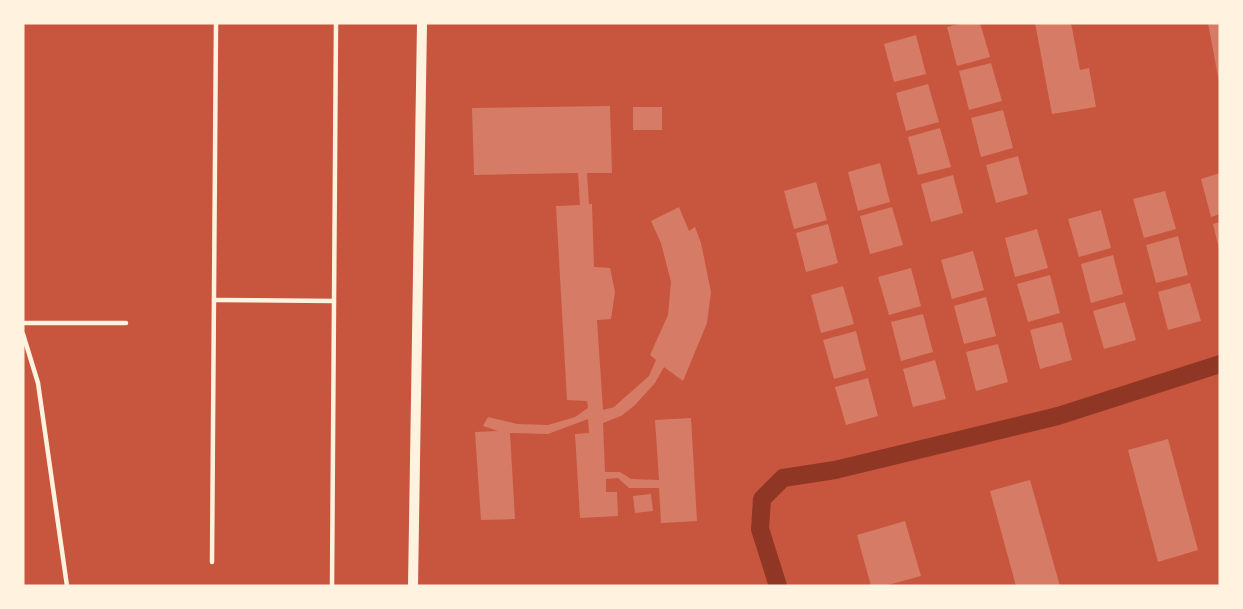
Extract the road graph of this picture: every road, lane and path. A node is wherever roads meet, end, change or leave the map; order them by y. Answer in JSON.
{"nodes":[{"id":1,"x":216,"y":23,"type":"edge"},
{"id":2,"x":336,"y":23,"type":"edge"},
{"id":3,"x":422,"y":23,"type":"edge"},
{"id":4,"x":214,"y":300,"type":"junction"},
{"id":5,"x":334,"y":301,"type":"junction"},
{"id":6,"x":23,"y":323,"type":"edge"},
{"id":7,"x":126,"y":323,"type":"dead end"},
{"id":8,"x":23,"y":334,"type":"edge"},
{"id":9,"x":212,"y":562,"type":"dead end"},
{"id":10,"x":67,"y":586,"type":"edge"},
{"id":11,"x":332,"y":586,"type":"edge"},
{"id":12,"x":413,"y":586,"type":"edge"}],
"edges":[{"from":1,"to":4,"type":"lane"},
{"from":2,"to":5,"type":"lane"},
{"from":3,"to":12,"type":"street"},
{"from":4,"to":5,"type":"lane"},
{"from":4,"to":9,"type":"lane"},
{"from":5,"to":11,"type":"lane"},
{"from":6,"to":7,"type":"lane"},
{"from":8,"to":10,"type":"lane"}]}
